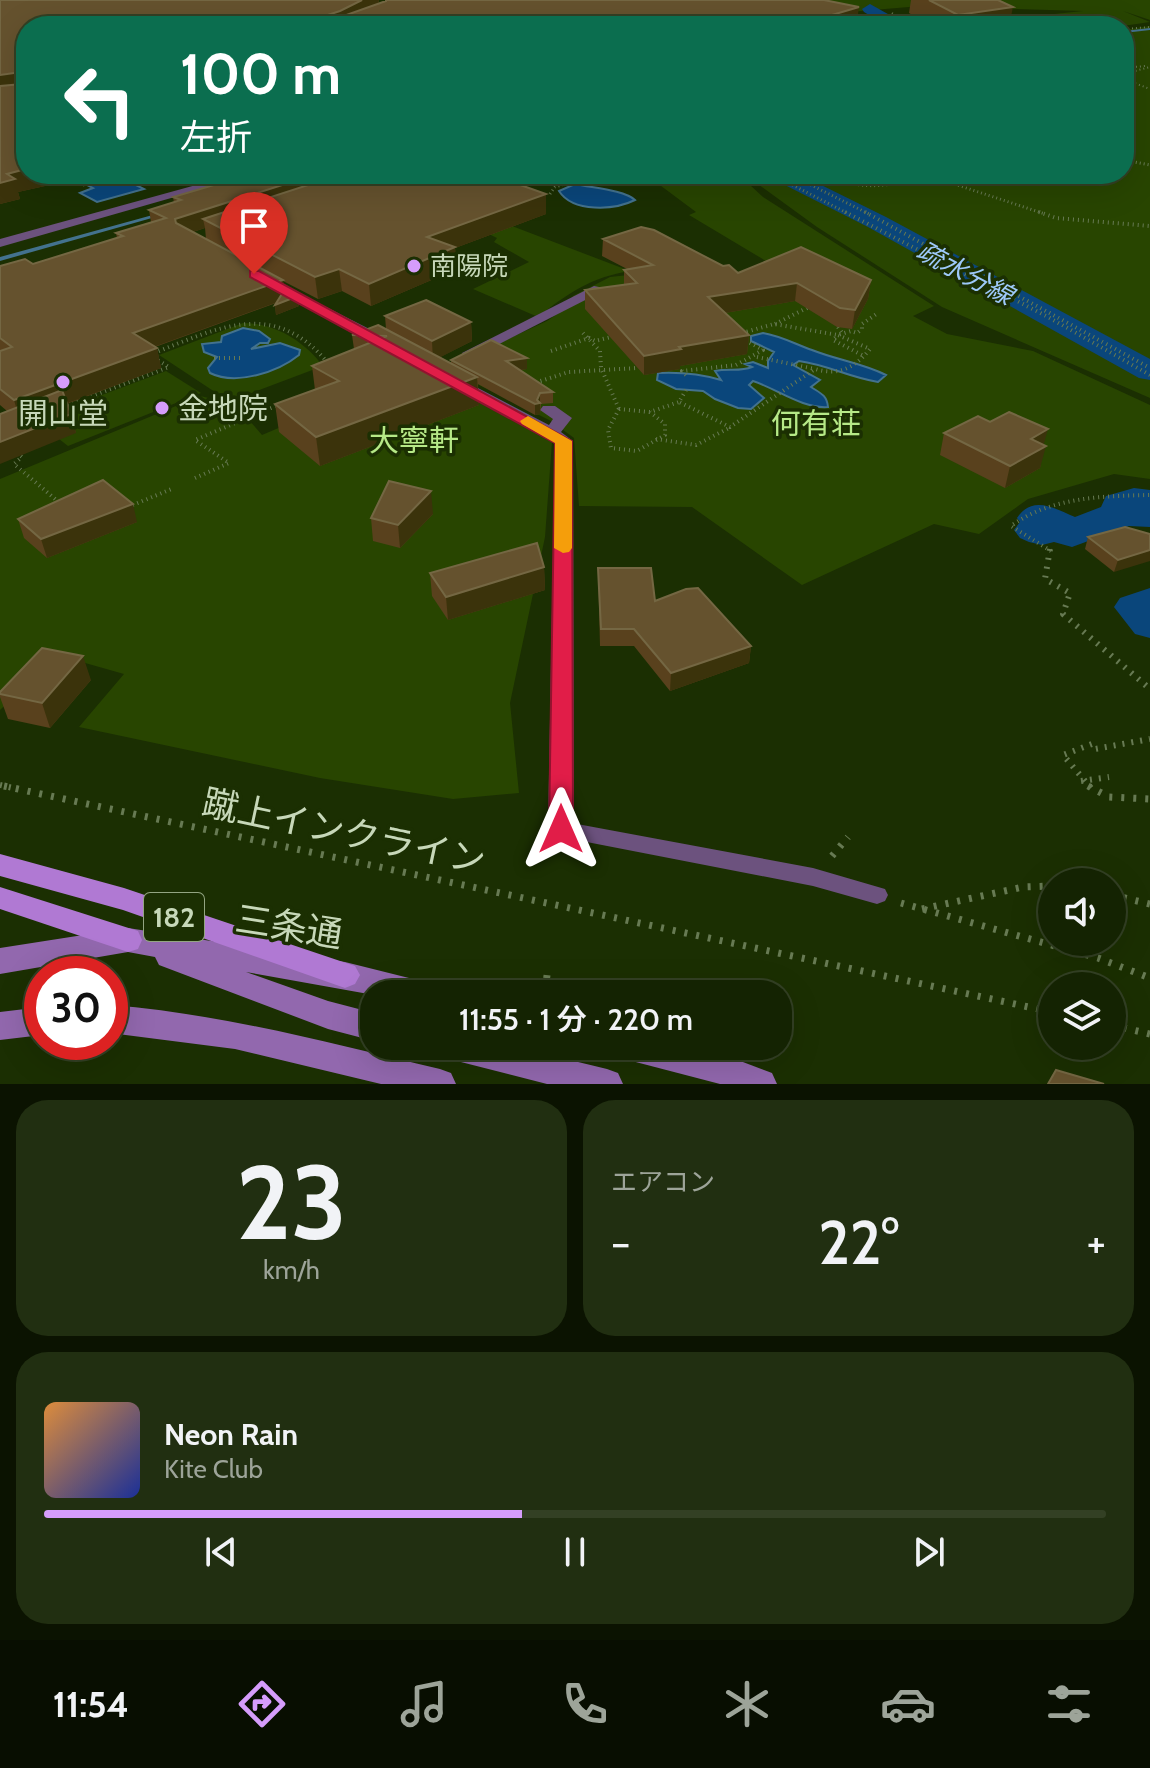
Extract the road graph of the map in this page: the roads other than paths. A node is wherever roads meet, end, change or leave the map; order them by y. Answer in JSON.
{"nodes":[{"id":1,"x":213,"y":184,"type":"edge"},
{"id":2,"x":0,"y":243,"type":"edge"},
{"id":3,"x":254,"y":274,"type":"edge"},
{"id":4,"x":594,"y":290,"type":"edge"},
{"id":5,"x":402,"y":352,"type":"edge"},
{"id":6,"x":460,"y":358,"type":"edge"},
{"id":7,"x":434,"y":369,"type":"edge"},
{"id":8,"x":549,"y":410,"type":"dead end"},
{"id":9,"x":552,"y":433,"type":"junction"},
{"id":10,"x":561,"y":829,"type":"joint"},
{"id":11,"x":0,"y":865,"type":"edge"},
{"id":12,"x":877,"y":895,"type":"road end"},
{"id":13,"x":0,"y":898,"type":"edge"},
{"id":14,"x":128,"y":940,"type":"junction"},
{"id":15,"x":0,"y":961,"type":"edge"},
{"id":16,"x":345,"y":975,"type":"junction"},
{"id":17,"x":365,"y":980,"type":"edge"},
{"id":18,"x":128,"y":1020,"type":"edge"},
{"id":19,"x":24,"y":1023,"type":"edge"},
{"id":20,"x":360,"y":1023,"type":"edge"},
{"id":21,"x":0,"y":1026,"type":"edge"},
{"id":22,"x":510,"y":1060,"type":"edge"},
{"id":23,"x":683,"y":1060,"type":"edge"},
{"id":24,"x":392,"y":1078,"type":"edge"},
{"id":25,"x":440,"y":1084,"type":"edge"},
{"id":26,"x":607,"y":1084,"type":"edge"},
{"id":27,"x":761,"y":1084,"type":"edge"}],
"edges":[{"from":1,"to":2,"type":"street"},
{"from":3,"to":5,"type":"street"},
{"from":4,"to":6,"type":"street"},
{"from":7,"to":9,"type":"street"},
{"from":8,"to":9,"type":"street"},
{"from":9,"to":10,"type":"street"},
{"from":10,"to":12,"type":"lane"},
{"from":11,"to":16,"type":"main road","number":"182"},
{"from":13,"to":14,"type":"main road","number":"182"},
{"from":14,"to":15,"type":"main road","name":"三条通"},
{"from":14,"to":16,"type":"main road","name":"三条通"},
{"from":14,"to":20,"type":"main road"},
{"from":16,"to":17,"type":"main road","name":"三条通"},
{"from":18,"to":24,"type":"main road"},
{"from":19,"to":21,"type":"main road"},
{"from":22,"to":26,"type":"main road"},
{"from":23,"to":27,"type":"main road"},
{"from":24,"to":25,"type":"main road"}]}
